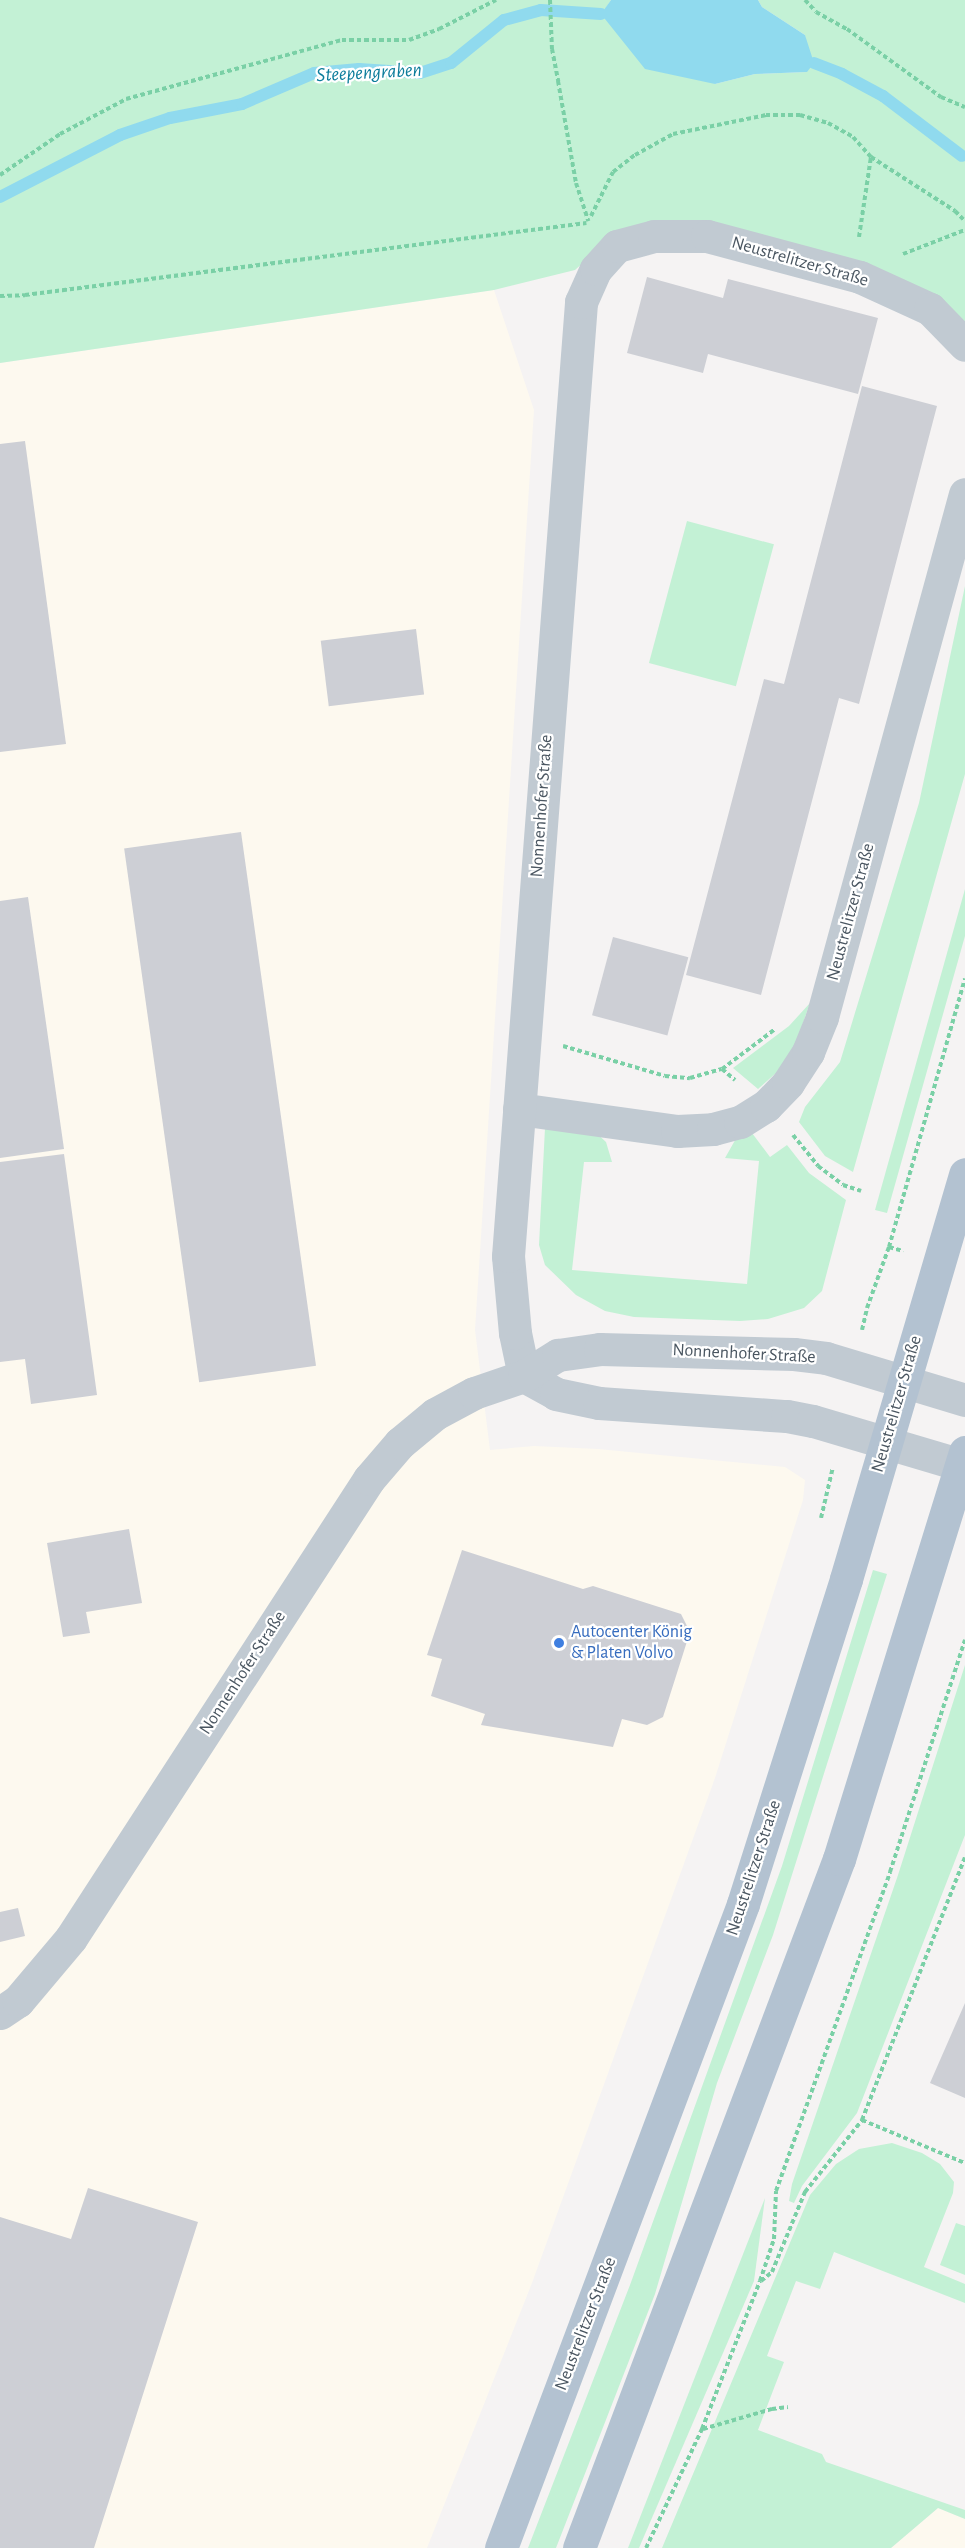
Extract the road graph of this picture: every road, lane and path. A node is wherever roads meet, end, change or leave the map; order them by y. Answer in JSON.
{"nodes":[{"id":1,"x":496,"y":0,"type":"edge"},
{"id":2,"x":550,"y":0,"type":"edge"},
{"id":3,"x":805,"y":0,"type":"edge"},
{"id":4,"x":965,"y":107,"type":"edge"},
{"id":5,"x":871,"y":157,"type":"junction"},
{"id":6,"x":0,"y":175,"type":"edge"},
{"id":7,"x":965,"y":221,"type":"edge"},
{"id":8,"x":589,"y":223,"type":"junction"},
{"id":9,"x":965,"y":230,"type":"edge"},
{"id":10,"x":617,"y":246,"type":"joint"},
{"id":11,"x":860,"y":277,"type":"junction"},
{"id":12,"x":0,"y":296,"type":"edge"},
{"id":13,"x":965,"y":345,"type":"edge"},
{"id":14,"x":965,"y":494,"type":"edge"},
{"id":15,"x":965,"y":979,"type":"edge"},
{"id":16,"x":776,"y":1029,"type":"dead end"},
{"id":17,"x":524,"y":1042,"type":"junction"},
{"id":18,"x":519,"y":1109,"type":"junction"},
{"id":19,"x":818,"y":1166,"type":"dead end"},
{"id":20,"x":965,"y":1174,"type":"edge"},
{"id":21,"x":861,"y":1191,"type":"dead end"},
{"id":22,"x":867,"y":1308,"type":"dead end"},
{"id":23,"x":524,"y":1376,"type":"junction"},
{"id":24,"x":904,"y":1382,"type":"junction"},
{"id":25,"x":965,"y":1400,"type":"edge"},
{"id":26,"x":886,"y":1443,"type":"junction"},
{"id":27,"x":964,"y":1461,"type":"edge"},
{"id":28,"x":965,"y":1640,"type":"edge"},
{"id":29,"x":965,"y":1857,"type":"edge"},
{"id":30,"x":0,"y":2013,"type":"edge"},
{"id":31,"x":862,"y":2120,"type":"junction"},
{"id":32,"x":965,"y":2163,"type":"edge"},
{"id":33,"x":760,"y":2282,"type":"junction"},
{"id":34,"x":788,"y":2407,"type":"dead end"},
{"id":35,"x":702,"y":2429,"type":"junction"},
{"id":36,"x":501,"y":2548,"type":"edge"},
{"id":37,"x":579,"y":2548,"type":"edge"},
{"id":38,"x":646,"y":2548,"type":"edge"}],
"edges":[{"from":1,"to":6,"type":"path"},
{"from":2,"to":8,"type":"path"},
{"from":3,"to":4,"type":"path"},
{"from":5,"to":7,"type":"path"},
{"from":5,"to":8,"type":"path"},
{"from":5,"to":11,"type":"path"},
{"from":8,"to":12,"type":"path"},
{"from":9,"to":11,"type":"path"},
{"from":10,"to":11,"type":"street","name":"Neustrelitzer Straße"},
{"from":10,"to":17,"type":"street","name":"Nonnenhofer Straße"},
{"from":11,"to":13,"type":"street","name":"Neustrelitzer Straße"},
{"from":14,"to":18,"type":"street","name":"Neustrelitzer Straße"},
{"from":15,"to":22,"type":"path"},
{"from":16,"to":17,"type":"path"},
{"from":17,"to":18,"type":"street","name":"Nonnenhofer Straße"},
{"from":18,"to":23,"type":"street","name":"Nonnenhofer Straße"},
{"from":19,"to":21,"type":"path"},
{"from":20,"to":24,"type":"main road","name":"Neustrelitzer Straße"},
{"from":23,"to":24,"type":"street","name":"Nonnenhofer Straße"},
{"from":23,"to":26,"type":"street"},
{"from":23,"to":30,"type":"street","name":"Nonnenhofer Straße"},
{"from":24,"to":25,"type":"street","name":"Nonnenhofer Straße"},
{"from":24,"to":26,"type":"main road","name":"Neustrelitzer Straße"},
{"from":26,"to":27,"type":"street"},
{"from":26,"to":36,"type":"main road","name":"Neustrelitzer Straße"},
{"from":27,"to":37,"type":"main road"},
{"from":28,"to":33,"type":"path"},
{"from":29,"to":31,"type":"path"},
{"from":31,"to":32,"type":"path"},
{"from":31,"to":33,"type":"path"},
{"from":33,"to":35,"type":"path"},
{"from":34,"to":35,"type":"path"},
{"from":35,"to":38,"type":"path"}]}
